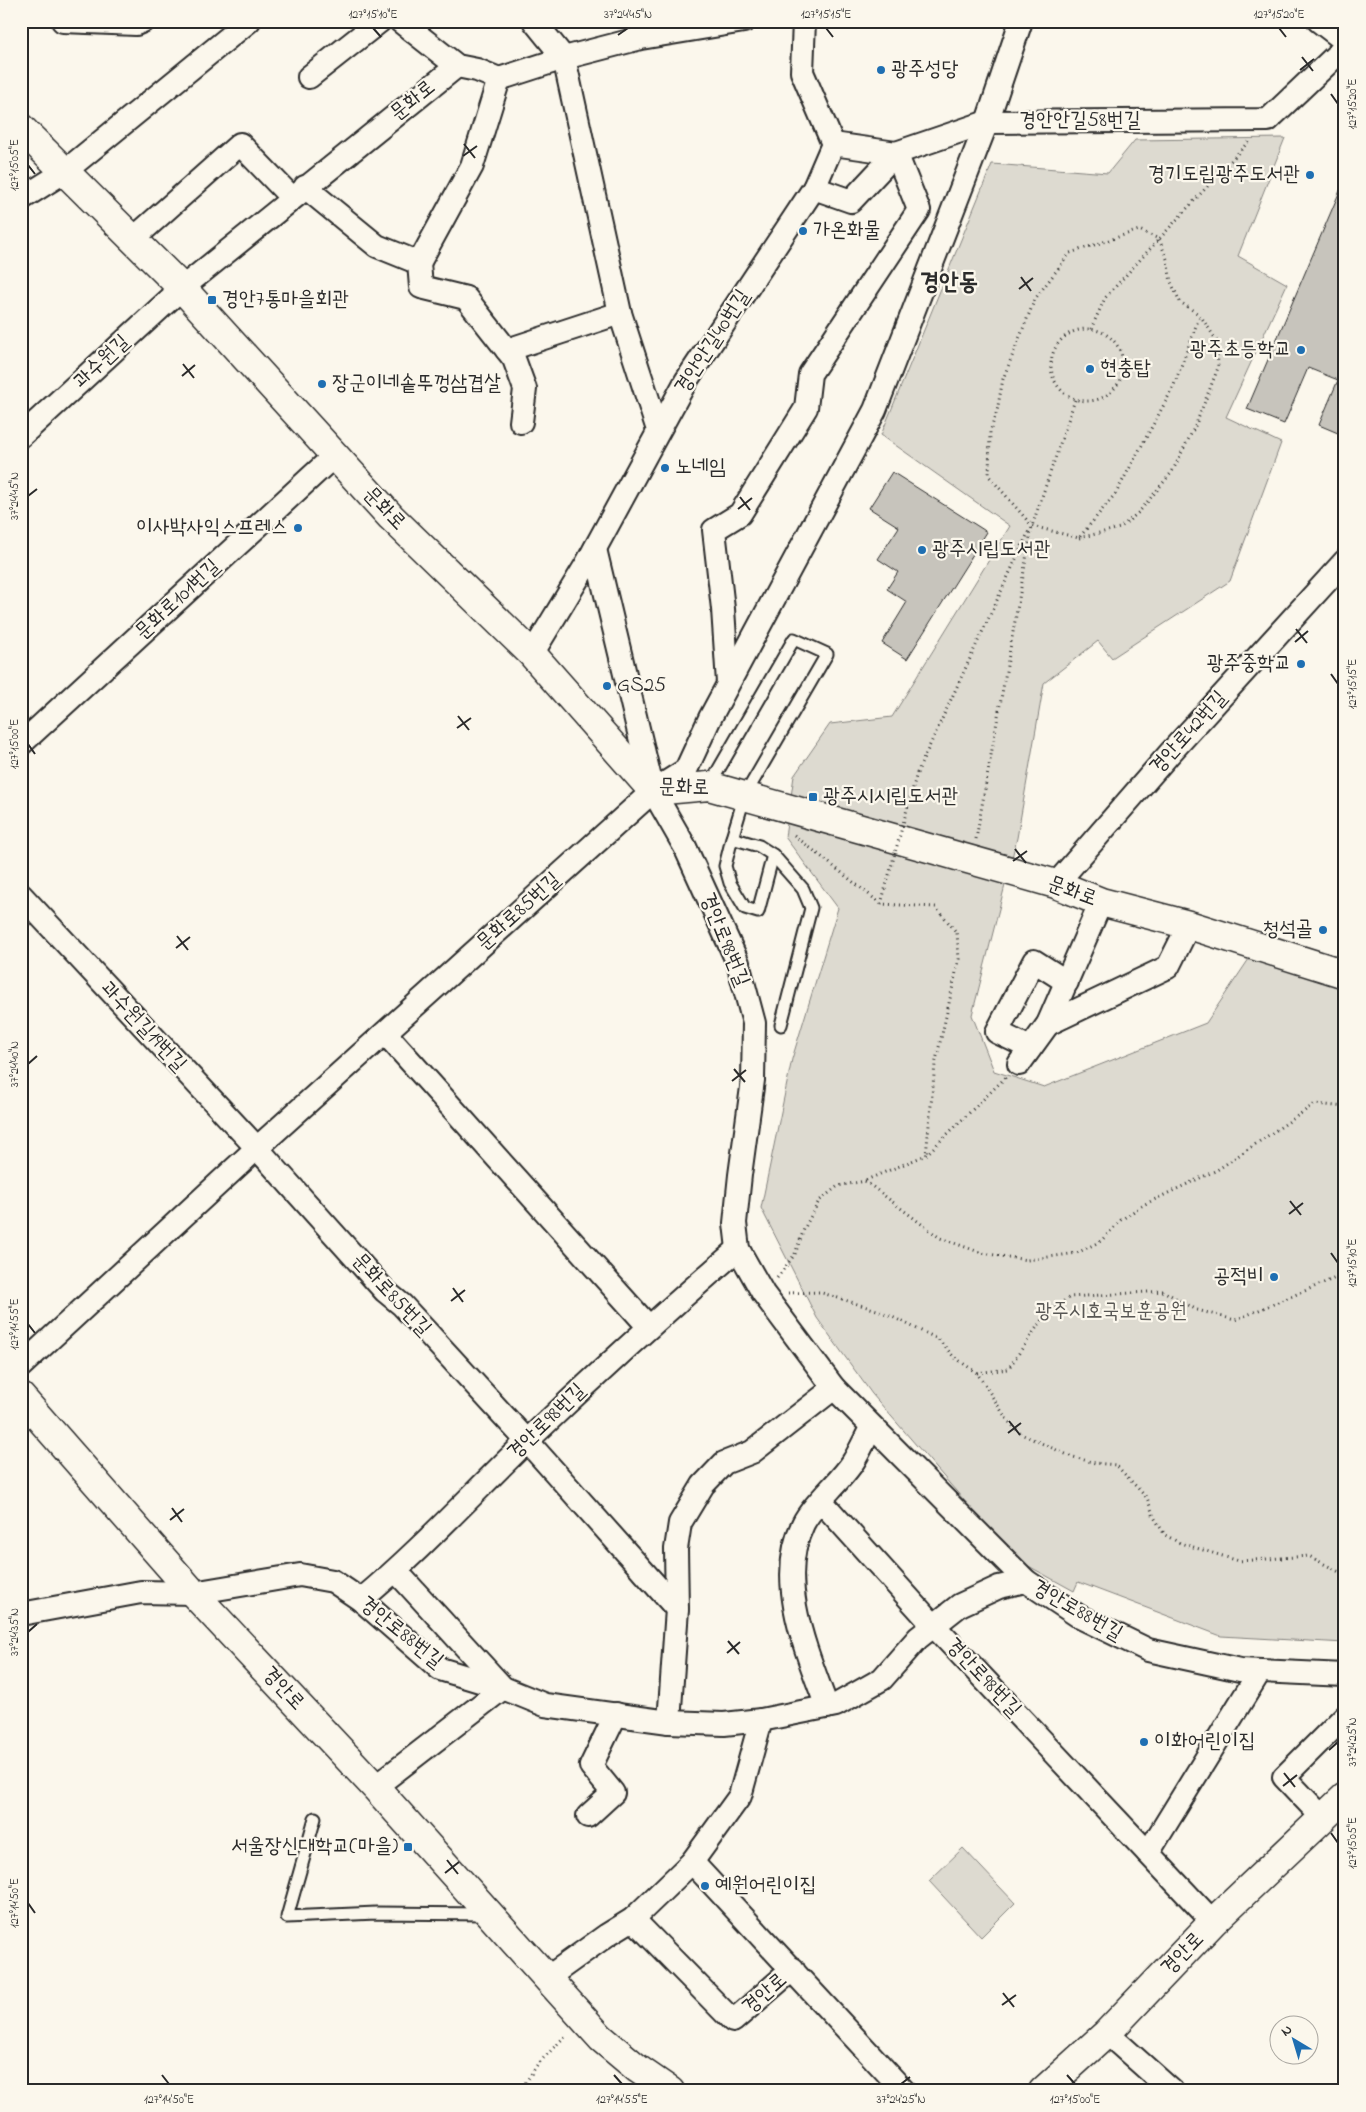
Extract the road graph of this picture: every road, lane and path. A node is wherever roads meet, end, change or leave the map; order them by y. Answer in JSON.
{"nodes":[{"id":1,"x":63,"y":21,"type":"edge"},
{"id":2,"x":143,"y":21,"type":"edge"},
{"id":3,"x":248,"y":21,"type":"edge"},
{"id":4,"x":380,"y":21,"type":"edge"},
{"id":5,"x":400,"y":21,"type":"edge"},
{"id":6,"x":534,"y":21,"type":"edge"},
{"id":7,"x":744,"y":21,"type":"edge"},
{"id":8,"x":804,"y":21,"type":"edge"},
{"id":9,"x":1020,"y":21,"type":"edge"},
{"id":10,"x":1318,"y":21,"type":"edge"},
{"id":11,"x":1345,"y":41,"type":"edge"},
{"id":12,"x":1345,"y":46,"type":"edge"},
{"id":13,"x":564,"y":58,"type":"junction"},
{"id":14,"x":457,"y":66,"type":"junction"},
{"id":15,"x":309,"y":77,"type":"dead end"},
{"id":16,"x":499,"y":79,"type":"junction"},
{"id":17,"x":1268,"y":120,"type":"junction"},
{"id":18,"x":987,"y":122,"type":"junction"},
{"id":19,"x":21,"y":128,"type":"edge"},
{"id":20,"x":833,"y":144,"type":"junction"},
{"id":21,"x":896,"y":153,"type":"junction"},
{"id":22,"x":64,"y":172,"type":"junction"},
{"id":23,"x":814,"y":188,"type":"junction"},
{"id":24,"x":298,"y":192,"type":"junction"},
{"id":25,"x":21,"y":199,"type":"edge"},
{"id":26,"x":1159,"y":239,"type":"junction"},
{"id":27,"x":132,"y":240,"type":"junction"},
{"id":28,"x":419,"y":263,"type":"junction"},
{"id":29,"x":182,"y":288,"type":"junction"},
{"id":30,"x":620,"y":314,"type":"junction"},
{"id":31,"x":1200,"y":316,"type":"junction"},
{"id":32,"x":1091,"y":329,"type":"junction"},
{"id":33,"x":507,"y":350,"type":"junction"},
{"id":34,"x":1075,"y":400,"type":"junction"},
{"id":35,"x":520,"y":422,"type":"dead end"},
{"id":36,"x":658,"y":430,"type":"junction"},
{"id":37,"x":21,"y":436,"type":"edge"},
{"id":38,"x":334,"y":456,"type":"junction"},
{"id":39,"x":1032,"y":526,"type":"junction"},
{"id":40,"x":1079,"y":538,"type":"junction"},
{"id":41,"x":595,"y":549,"type":"junction"},
{"id":42,"x":1345,"y":561,"type":"edge"},
{"id":43,"x":532,"y":654,"type":"junction"},
{"id":44,"x":728,"y":683,"type":"junction"},
{"id":45,"x":21,"y":744,"type":"edge"},
{"id":46,"x":709,"y":786,"type":"junction"},
{"id":47,"x":652,"y":791,"type":"junction"},
{"id":48,"x":745,"y":796,"type":"junction"},
{"id":49,"x":790,"y":832,"type":"dead end"},
{"id":50,"x":732,"y":838,"type":"junction"},
{"id":51,"x":773,"y":855,"type":"junction"},
{"id":52,"x":972,"y":862,"type":"junction"},
{"id":53,"x":1056,"y":884,"type":"junction"},
{"id":54,"x":1101,"y":902,"type":"junction"},
{"id":55,"x":24,"y":904,"type":"edge"},
{"id":56,"x":881,"y":904,"type":"junction"},
{"id":57,"x":1189,"y":925,"type":"junction"},
{"id":58,"x":1345,"y":974,"type":"edge"},
{"id":59,"x":1067,"y":982,"type":"junction"},
{"id":60,"x":1048,"y":1024,"type":"junction"},
{"id":61,"x":781,"y":1025,"type":"dead end"},
{"id":62,"x":385,"y":1033,"type":"junction"},
{"id":63,"x":1025,"y":1056,"type":"junction"},
{"id":64,"x":1345,"y":1107,"type":"edge"},
{"id":65,"x":257,"y":1148,"type":"junction"},
{"id":66,"x":926,"y":1154,"type":"junction"},
{"id":67,"x":865,"y":1181,"type":"junction"},
{"id":68,"x":738,"y":1250,"type":"junction"},
{"id":69,"x":1345,"y":1274,"type":"edge"},
{"id":70,"x":762,"y":1293,"type":"junction"},
{"id":71,"x":648,"y":1326,"type":"junction"},
{"id":72,"x":21,"y":1366,"type":"edge"},
{"id":73,"x":977,"y":1373,"type":"junction"},
{"id":74,"x":834,"y":1388,"type":"junction"},
{"id":75,"x":21,"y":1397,"type":"edge"},
{"id":76,"x":871,"y":1428,"type":"junction"},
{"id":77,"x":527,"y":1441,"type":"junction"},
{"id":78,"x":822,"y":1501,"type":"junction"},
{"id":79,"x":396,"y":1571,"type":"junction"},
{"id":80,"x":1345,"y":1575,"type":"edge"},
{"id":81,"x":1026,"y":1581,"type":"junction"},
{"id":82,"x":193,"y":1593,"type":"junction"},
{"id":83,"x":361,"y":1600,"type":"junction"},
{"id":84,"x":677,"y":1609,"type":"junction"},
{"id":85,"x":21,"y":1614,"type":"edge"},
{"id":86,"x":934,"y":1626,"type":"junction"},
{"id":87,"x":1260,"y":1671,"type":"junction"},
{"id":88,"x":1345,"y":1675,"type":"edge"},
{"id":89,"x":503,"y":1688,"type":"junction"},
{"id":90,"x":827,"y":1707,"type":"junction"},
{"id":91,"x":616,"y":1714,"type":"junction"},
{"id":92,"x":1345,"y":1716,"type":"edge"},
{"id":93,"x":761,"y":1720,"type":"junction"},
{"id":94,"x":669,"y":1722,"type":"junction"},
{"id":95,"x":375,"y":1787,"type":"junction"},
{"id":96,"x":1345,"y":1797,"type":"edge"},
{"id":97,"x":588,"y":1816,"type":"dead end"},
{"id":98,"x":315,"y":1818,"type":"dead end"},
{"id":99,"x":1323,"y":1818,"type":"junction"},
{"id":100,"x":1148,"y":1853,"type":"junction"},
{"id":101,"x":692,"y":1862,"type":"junction"},
{"id":102,"x":488,"y":1914,"type":"junction"},
{"id":103,"x":632,"y":1919,"type":"junction"},
{"id":104,"x":1213,"y":1922,"type":"junction"},
{"id":105,"x":793,"y":1969,"type":"junction"},
{"id":106,"x":547,"y":1978,"type":"junction"},
{"id":107,"x":582,"y":2017,"type":"junction"},
{"id":108,"x":1107,"y":2033,"type":"junction"},
{"id":109,"x":520,"y":2091,"type":"edge"},
{"id":110,"x":670,"y":2091,"type":"edge"},
{"id":111,"x":904,"y":2091,"type":"edge"},
{"id":112,"x":1043,"y":2091,"type":"edge"},
{"id":113,"x":1172,"y":2091,"type":"edge"}],
"edges":[{"from":1,"to":2,"type":"street"},
{"from":3,"to":22,"type":"street"},
{"from":4,"to":15,"type":"street"},
{"from":5,"to":14,"type":"street"},
{"from":6,"to":13,"type":"street"},
{"from":7,"to":13,"type":"street"},
{"from":8,"to":20,"type":"street"},
{"from":9,"to":18,"type":"street","name":"문화로85번길"},
{"from":10,"to":11,"type":"street"},
{"from":12,"to":17,"type":"street"},
{"from":13,"to":16,"type":"street"},
{"from":13,"to":30,"type":"street"},
{"from":14,"to":16,"type":"street"},
{"from":14,"to":24,"type":"street","name":"문화로"},
{"from":16,"to":28,"type":"street"},
{"from":17,"to":18,"type":"street","name":"경안안길58번길"},
{"from":17,"to":26,"type":"path"},
{"from":18,"to":21,"type":"street","name":"경안안길58번길"},
{"from":18,"to":44,"type":"street","name":"문화로85번길"},
{"from":19,"to":22,"type":"street","name":"문화로"},
{"from":20,"to":21,"type":"street"},
{"from":20,"to":23,"type":"street","name":"경안안길40번길"},
{"from":21,"to":23,"type":"street","name":"경안안길58번길"},
{"from":21,"to":44,"type":"street"},
{"from":22,"to":25,"type":"street"},
{"from":22,"to":27,"type":"street","name":"문화로"},
{"from":23,"to":36,"type":"street","name":"경안안길40번길"},
{"from":24,"to":27,"type":"street"},
{"from":24,"to":28,"type":"street"},
{"from":24,"to":29,"type":"street","name":"문화로"},
{"from":26,"to":31,"type":"path"},
{"from":26,"to":32,"type":"path"},
{"from":26,"to":39,"type":"path"},
{"from":27,"to":29,"type":"street","name":"문화로"},
{"from":28,"to":33,"type":"street"},
{"from":29,"to":37,"type":"street","name":"과수원길"},
{"from":29,"to":38,"type":"street","name":"문화로"},
{"from":30,"to":33,"type":"street"},
{"from":30,"to":36,"type":"street"},
{"from":31,"to":40,"type":"path"},
{"from":31,"to":40,"type":"path"},
{"from":32,"to":34,"type":"path"},
{"from":32,"to":34,"type":"path"},
{"from":33,"to":35,"type":"street"},
{"from":34,"to":39,"type":"path"},
{"from":36,"to":41,"type":"street","name":"경안안길40번길"},
{"from":38,"to":43,"type":"street","name":"문화로"},
{"from":38,"to":45,"type":"street","name":"문화로101번길"},
{"from":39,"to":40,"type":"path"},
{"from":39,"to":52,"type":"path"},
{"from":39,"to":56,"type":"path","bridge":true},
{"from":41,"to":43,"type":"street","name":"경안안길40번길"},
{"from":41,"to":47,"type":"street","name":"경안로98번길"},
{"from":42,"to":53,"type":"street","name":"경안로42번길"},
{"from":43,"to":47,"type":"street","name":"문화로"},
{"from":44,"to":47,"type":"street","name":"문화로85번길"},
{"from":46,"to":47,"type":"street","name":"문화로"},
{"from":46,"to":48,"type":"street","name":"문화로"},
{"from":46,"to":48,"type":"lane"},
{"from":47,"to":62,"type":"street","name":"문화로85번길"},
{"from":47,"to":68,"type":"street","name":"경안로98번길"},
{"from":48,"to":50,"type":"lane"},
{"from":48,"to":52,"type":"street","name":"문화로"},
{"from":49,"to":56,"type":"path"},
{"from":50,"to":51,"type":"lane"},
{"from":50,"to":51,"type":"lane"},
{"from":51,"to":61,"type":"lane"},
{"from":52,"to":53,"type":"street","name":"문화로"},
{"from":53,"to":54,"type":"street","name":"문화로"},
{"from":54,"to":57,"type":"street","name":"문화로"},
{"from":54,"to":59,"type":"street"},
{"from":55,"to":65,"type":"street","name":"과수원길19번길"},
{"from":56,"to":66,"type":"path"},
{"from":57,"to":58,"type":"street","name":"문화로"},
{"from":57,"to":60,"type":"street"},
{"from":59,"to":60,"type":"street"},
{"from":59,"to":63,"type":"street"},
{"from":60,"to":63,"type":"street"},
{"from":62,"to":65,"type":"street","name":"문화로85번길"},
{"from":62,"to":71,"type":"street"},
{"from":63,"to":66,"type":"path"},
{"from":64,"to":67,"type":"path"},
{"from":65,"to":72,"type":"street","name":"문화로85번길"},
{"from":65,"to":77,"type":"street","name":"문화로85번길"},
{"from":66,"to":67,"type":"path"},
{"from":67,"to":70,"type":"path"},
{"from":68,"to":70,"type":"street","name":"경안로98번길"},
{"from":68,"to":71,"type":"street","name":"경안로98번길"},
{"from":69,"to":73,"type":"path"},
{"from":70,"to":73,"type":"path"},
{"from":70,"to":74,"type":"street","name":"경안로98번길"},
{"from":71,"to":77,"type":"street","name":"경안로98번길"},
{"from":73,"to":80,"type":"path"},
{"from":74,"to":76,"type":"street","name":"경안로98번길"},
{"from":74,"to":84,"type":"street"},
{"from":75,"to":82,"type":"street","name":"경안로"},
{"from":76,"to":78,"type":"street"},
{"from":76,"to":81,"type":"street","name":"경안로98번길"},
{"from":77,"to":79,"type":"street","name":"경안로98번길"},
{"from":77,"to":84,"type":"street","name":"문화로85번길"},
{"from":78,"to":86,"type":"street","name":"경안로98번길"},
{"from":78,"to":90,"type":"street"},
{"from":79,"to":83,"type":"street","name":"경안로98번길"},
{"from":79,"to":89,"type":"street"},
{"from":81,"to":86,"type":"street","name":"경안로88번길"},
{"from":81,"to":87,"type":"street","name":"경안로88번길"},
{"from":82,"to":83,"type":"street","name":"경안로88번길"},
{"from":82,"to":85,"type":"street","name":"경안로88번길"},
{"from":82,"to":95,"type":"street","name":"경안로"},
{"from":83,"to":89,"type":"street","name":"경안로88번길"},
{"from":84,"to":94,"type":"street"},
{"from":86,"to":90,"type":"street","name":"경안로88번길"},
{"from":86,"to":100,"type":"street","name":"경안로98번길"},
{"from":87,"to":88,"type":"street","name":"경안로88번길"},
{"from":87,"to":100,"type":"street"},
{"from":89,"to":91,"type":"street","name":"경안로88번길"},
{"from":89,"to":95,"type":"street"},
{"from":90,"to":93,"type":"street","name":"경안로88번길"},
{"from":91,"to":94,"type":"street","name":"경안로88번길"},
{"from":91,"to":97,"type":"street"},
{"from":92,"to":99,"type":"street"},
{"from":93,"to":94,"type":"street","name":"경안로88번길"},
{"from":93,"to":101,"type":"street"},
{"from":95,"to":102,"type":"street","name":"경안로"},
{"from":96,"to":99,"type":"street","name":"경안로"},
{"from":98,"to":102,"type":"lane"},
{"from":99,"to":104,"type":"street","name":"경안로"},
{"from":100,"to":104,"type":"street","name":"경안로98번길"},
{"from":101,"to":103,"type":"street"},
{"from":101,"to":105,"type":"street","name":"경안로"},
{"from":102,"to":106,"type":"street","name":"경안로"},
{"from":103,"to":105,"type":"street","name":"경안로"},
{"from":103,"to":106,"type":"street"},
{"from":104,"to":108,"type":"street","name":"경안로"},
{"from":105,"to":111,"type":"street"},
{"from":106,"to":107,"type":"street","name":"경안로"},
{"from":107,"to":109,"type":"path"},
{"from":107,"to":110,"type":"street","name":"경안로"},
{"from":108,"to":112,"type":"street","name":"경안로"},
{"from":108,"to":113,"type":"street"}]}
